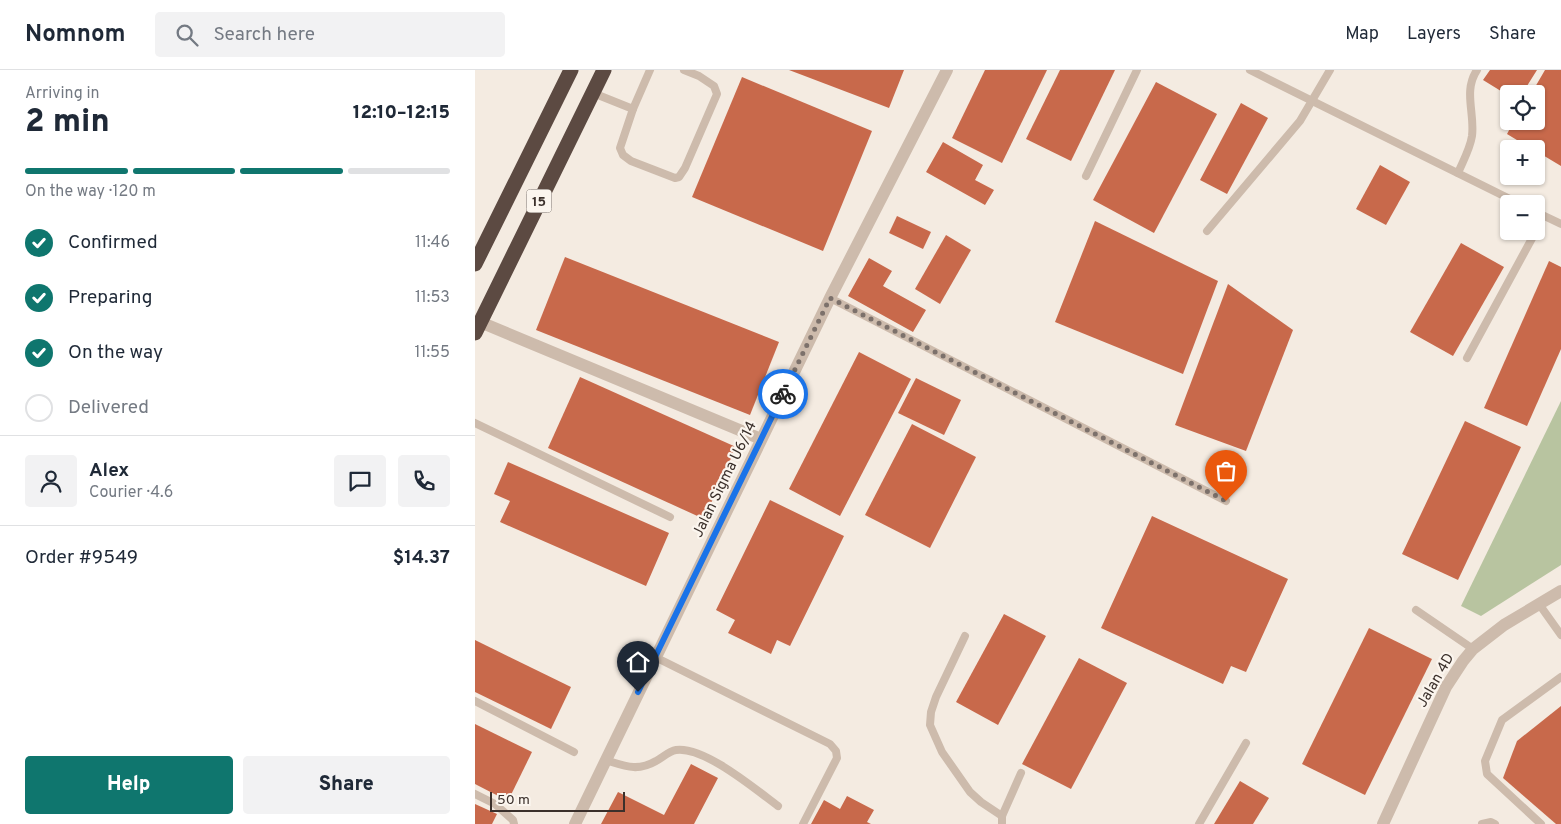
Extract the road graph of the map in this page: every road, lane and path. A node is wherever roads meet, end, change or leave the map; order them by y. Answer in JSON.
{"nodes":[{"id":1,"x":571,"y":70,"type":"edge"},
{"id":2,"x":603,"y":70,"type":"edge"},
{"id":3,"x":650,"y":70,"type":"edge"},
{"id":4,"x":684,"y":70,"type":"edge"},
{"id":5,"x":947,"y":70,"type":"edge"},
{"id":6,"x":1137,"y":70,"type":"edge"},
{"id":7,"x":1250,"y":70,"type":"edge"},
{"id":8,"x":1330,"y":70,"type":"edge"},
{"id":9,"x":1477,"y":70,"type":"edge"},
{"id":10,"x":593,"y":92,"type":"junction"},
{"id":11,"x":1311,"y":100,"type":"junction"},
{"id":12,"x":633,"y":109,"type":"junction"},
{"id":13,"x":1458,"y":173,"type":"junction"},
{"id":14,"x":1086,"y":176,"type":"dead end"},
{"id":15,"x":1502,"y":195,"type":"edge"},
{"id":16,"x":1545,"y":216,"type":"edge"},
{"id":17,"x":1561,"y":224,"type":"edge"},
{"id":18,"x":1207,"y":231,"type":"dead end"},
{"id":19,"x":1531,"y":240,"type":"edge"},
{"id":20,"x":480,"y":243,"type":"edge"},
{"id":21,"x":475,"y":264,"type":"edge"},
{"id":22,"x":830,"y":298,"type":"junction"},
{"id":23,"x":478,"y":327,"type":"edge"},
{"id":24,"x":1467,"y":358,"type":"dead end"},
{"id":25,"x":475,"y":423,"type":"edge"},
{"id":26,"x":761,"y":439,"type":"junction"},
{"id":27,"x":1226,"y":501,"type":"dead end"},
{"id":28,"x":671,"y":517,"type":"dead end"},
{"id":29,"x":1561,"y":591,"type":"edge"},
{"id":30,"x":1539,"y":604,"type":"junction"},
{"id":31,"x":1416,"y":610,"type":"dead end"},
{"id":32,"x":1561,"y":635,"type":"edge"},
{"id":33,"x":965,"y":636,"type":"dead end"},
{"id":34,"x":1473,"y":649,"type":"junction"},
{"id":35,"x":655,"y":657,"type":"junction"},
{"id":36,"x":1561,"y":677,"type":"edge"},
{"id":37,"x":475,"y":701,"type":"edge"},
{"id":38,"x":1246,"y":743,"type":"dead end"},
{"id":39,"x":574,"y":752,"type":"dead end"},
{"id":40,"x":605,"y":760,"type":"junction"},
{"id":41,"x":1021,"y":773,"type":"dead end"},
{"id":42,"x":475,"y":794,"type":"edge"},
{"id":43,"x":778,"y":806,"type":"dead end"},
{"id":44,"x":1002,"y":820,"type":"edge"},
{"id":45,"x":514,"y":824,"type":"edge"},
{"id":46,"x":575,"y":824,"type":"edge"},
{"id":47,"x":803,"y":824,"type":"edge"},
{"id":48,"x":1199,"y":824,"type":"edge"},
{"id":49,"x":1383,"y":824,"type":"edge"},
{"id":50,"x":1483,"y":824,"type":"edge"},
{"id":51,"x":1495,"y":824,"type":"edge"},
{"id":52,"x":1541,"y":824,"type":"edge"}],
"edges":[{"from":1,"to":20,"type":"highway","number":"15"},
{"from":2,"to":10,"type":"highway","number":"15"},
{"from":3,"to":12,"type":"lane"},
{"from":4,"to":12,"type":"lane"},
{"from":5,"to":22,"type":"street","name":"Jalan Sigma U6/14"},
{"from":6,"to":14,"type":"lane"},
{"from":7,"to":11,"type":"lane"},
{"from":8,"to":11,"type":"lane"},
{"from":9,"to":13,"type":"lane"},
{"from":10,"to":12,"type":"lane"},
{"from":10,"to":23,"type":"highway","number":"15"},
{"from":11,"to":13,"type":"lane"},
{"from":11,"to":18,"type":"lane"},
{"from":13,"to":15,"type":"lane"},
{"from":16,"to":17,"type":"lane"},
{"from":19,"to":24,"type":"lane"},
{"from":20,"to":21,"type":"highway","number":"15"},
{"from":22,"to":26,"type":"street","name":"Jalan Sigma U6/14"},
{"from":22,"to":27,"type":"lane"},
{"from":23,"to":26,"type":"street"},
{"from":25,"to":28,"type":"lane"},
{"from":26,"to":35,"type":"street","name":"Jalan Sigma U6/14"},
{"from":29,"to":30,"type":"street","name":"Jalan 4D"},
{"from":30,"to":32,"type":"lane"},
{"from":30,"to":34,"type":"street","name":"Jalan 4D"},
{"from":31,"to":34,"type":"lane"},
{"from":33,"to":44,"type":"lane"},
{"from":34,"to":49,"type":"street","name":"Jalan 4D"},
{"from":35,"to":40,"type":"street","name":"Jalan Sigma U6/14"},
{"from":35,"to":47,"type":"lane"},
{"from":36,"to":52,"type":"lane"},
{"from":37,"to":39,"type":"lane"},
{"from":38,"to":48,"type":"lane"},
{"from":40,"to":43,"type":"lane"},
{"from":40,"to":46,"type":"street","name":"Jalan Sigma U6/14"},
{"from":41,"to":44,"type":"lane"},
{"from":42,"to":45,"type":"lane"},
{"from":50,"to":51,"type":"lane"}]}
